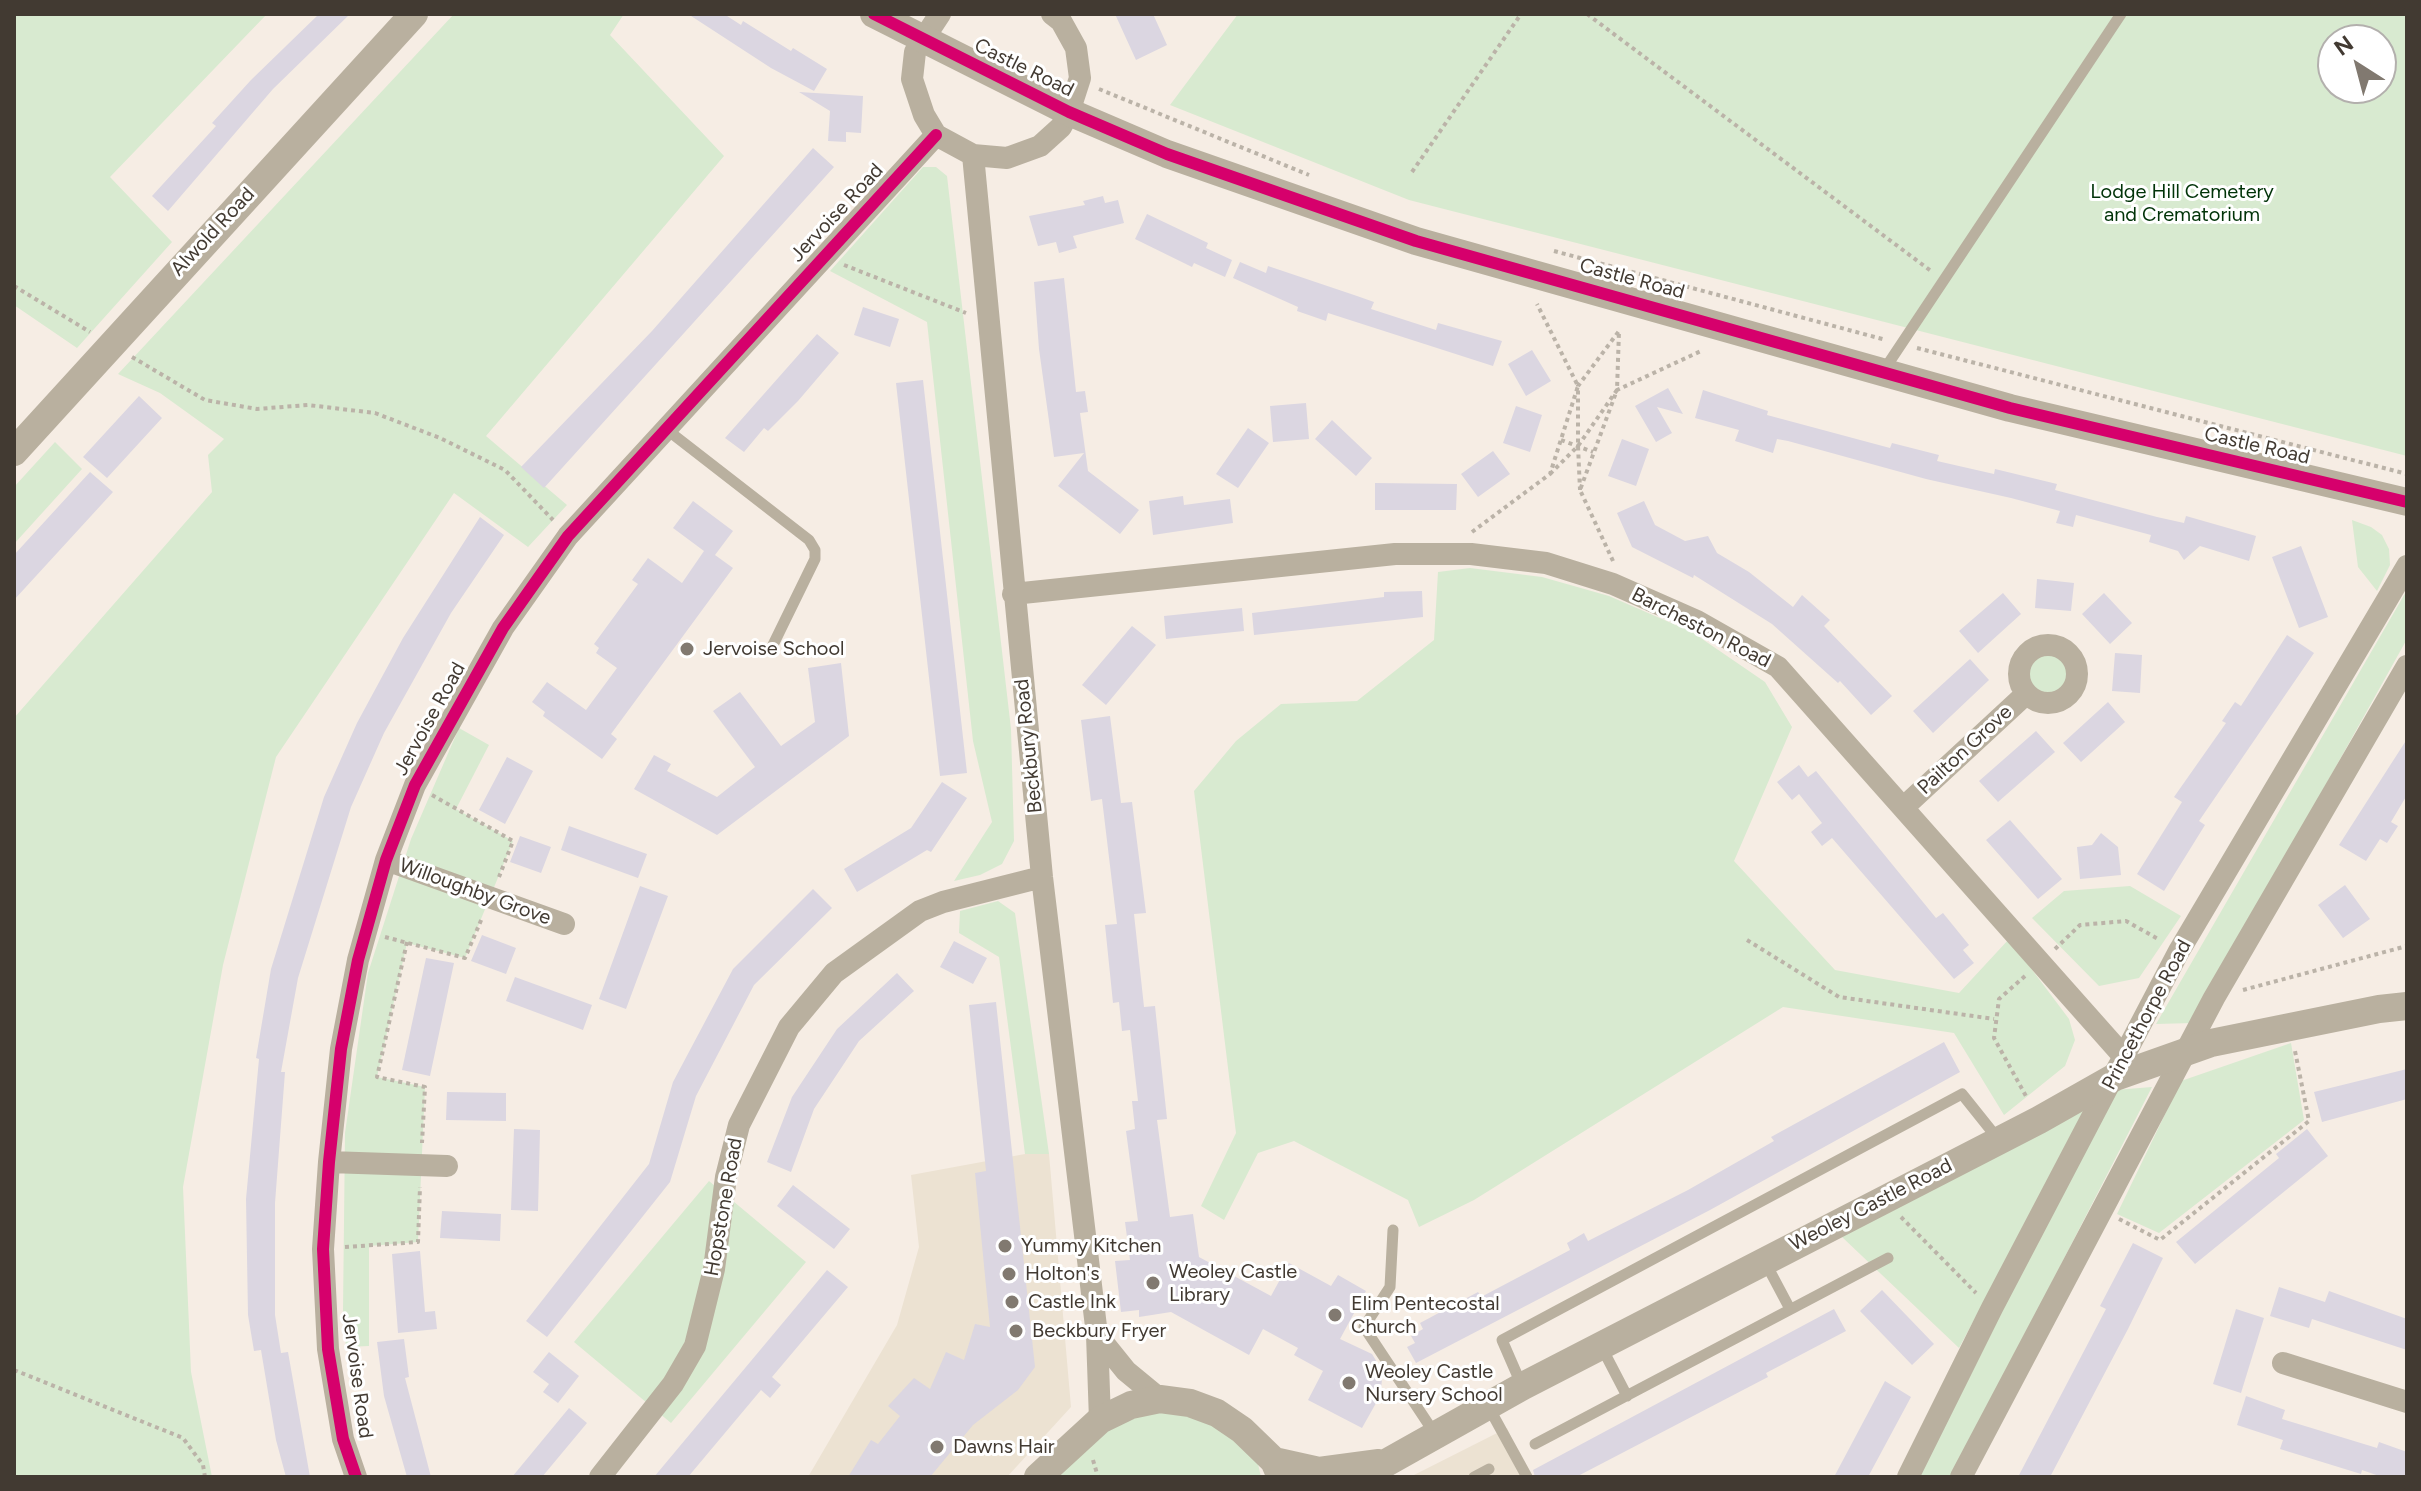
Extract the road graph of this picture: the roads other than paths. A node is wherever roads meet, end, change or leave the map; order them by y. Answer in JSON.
{"nodes":[{"id":1,"x":414,"y":14,"type":"edge"},
{"id":2,"x":874,"y":14,"type":"edge"},
{"id":3,"x":940,"y":14,"type":"edge"},
{"id":4,"x":1052,"y":14,"type":"edge"},
{"id":5,"x":2121,"y":14,"type":"edge"},
{"id":6,"x":922,"y":40,"type":"junction"},
{"id":7,"x":1069,"y":112,"type":"junction"},
{"id":8,"x":936,"y":135,"type":"junction"},
{"id":9,"x":973,"y":155,"type":"junction"},
{"id":10,"x":1883,"y":370,"type":"junction"},
{"id":11,"x":666,"y":429,"type":"junction"},
{"id":12,"x":14,"y":452,"type":"edge"},
{"id":13,"x":2407,"y":502,"type":"edge"},
{"id":14,"x":2407,"y":566,"type":"edge"},
{"id":15,"x":1013,"y":594,"type":"junction"},
{"id":16,"x":771,"y":649,"type":"dead end"},
{"id":17,"x":2407,"y":666,"type":"edge"},
{"id":18,"x":2026,"y":694,"type":"dead end"},
{"id":19,"x":1905,"y":806,"type":"junction"},
{"id":20,"x":386,"y":860,"type":"junction"},
{"id":21,"x":1042,"y":877,"type":"junction"},
{"id":22,"x":564,"y":924,"type":"dead end"},
{"id":23,"x":2407,"y":995,"type":"edge"},
{"id":24,"x":2393,"y":1007,"type":"edge"},
{"id":25,"x":2185,"y":1051,"type":"junction"},
{"id":26,"x":2120,"y":1067,"type":"junction"},
{"id":27,"x":1998,"y":1140,"type":"junction"},
{"id":28,"x":329,"y":1162,"type":"junction"},
{"id":29,"x":447,"y":1166,"type":"dead end"},
{"id":30,"x":1393,"y":1230,"type":"dead end"},
{"id":31,"x":1888,"y":1258,"type":"dead end"},
{"id":32,"x":1763,"y":1260,"type":"junction"},
{"id":33,"x":1790,"y":1309,"type":"junction"},
{"id":34,"x":1097,"y":1335,"type":"junction"},
{"id":35,"x":1601,"y":1346,"type":"junction"},
{"id":36,"x":2283,"y":1363,"type":"dead end"},
{"id":37,"x":1523,"y":1386,"type":"junction"},
{"id":38,"x":1627,"y":1396,"type":"junction"},
{"id":39,"x":1160,"y":1399,"type":"junction"},
{"id":40,"x":2407,"y":1402,"type":"edge"},
{"id":41,"x":1487,"y":1406,"type":"junction"},
{"id":42,"x":1100,"y":1420,"type":"junction"},
{"id":43,"x":1436,"y":1434,"type":"junction"},
{"id":44,"x":1535,"y":1444,"type":"dead end"},
{"id":45,"x":1386,"y":1462,"type":"junction"},
{"id":46,"x":1277,"y":1469,"type":"edge"},
{"id":47,"x":1489,"y":1469,"type":"dead end"},
{"id":48,"x":356,"y":1477,"type":"edge"},
{"id":49,"x":600,"y":1477,"type":"edge"},
{"id":50,"x":1038,"y":1477,"type":"edge"},
{"id":51,"x":1361,"y":1477,"type":"edge"},
{"id":52,"x":1474,"y":1477,"type":"edge"},
{"id":53,"x":1527,"y":1477,"type":"edge"},
{"id":54,"x":1908,"y":1477,"type":"edge"},
{"id":55,"x":1961,"y":1477,"type":"edge"}],
"edges":[{"from":1,"to":12,"type":"street","name":"Alwold Road"},
{"from":2,"to":6,"type":"street","name":"Castle Road"},
{"from":3,"to":6,"type":"street"},
{"from":4,"to":7,"type":"street"},
{"from":5,"to":10,"type":"lane"},
{"from":6,"to":7,"type":"street","name":"Castle Road"},
{"from":6,"to":8,"type":"street"},
{"from":7,"to":9,"type":"street"},
{"from":7,"to":10,"type":"street","name":"Castle Road"},
{"from":8,"to":9,"type":"street"},
{"from":8,"to":11,"type":"street","name":"Jervoise Road"},
{"from":9,"to":15,"type":"street","name":"Beckbury Road"},
{"from":10,"to":13,"type":"street","name":"Castle Road"},
{"from":11,"to":16,"type":"lane"},
{"from":11,"to":20,"type":"street","name":"Jervoise Road"},
{"from":14,"to":26,"type":"street","name":"Princethorpe Road"},
{"from":15,"to":19,"type":"street","name":"Barcheston Road"},
{"from":15,"to":21,"type":"street","name":"Beckbury Road"},
{"from":17,"to":25,"type":"street"},
{"from":18,"to":19,"type":"street","name":"Pailton Grove"},
{"from":19,"to":26,"type":"street","name":"Barcheston Road"},
{"from":20,"to":22,"type":"street","name":"Willoughby Grove"},
{"from":20,"to":28,"type":"street","name":"Jervoise Road"},
{"from":21,"to":34,"type":"street","name":"Beckbury Road"},
{"from":21,"to":49,"type":"street","name":"Hopstone Road"},
{"from":23,"to":24,"type":"street","name":"Weoley Castle Road"},
{"from":24,"to":25,"type":"street","name":"Weoley Castle Road"},
{"from":25,"to":26,"type":"street","name":"Weoley Castle Road"},
{"from":25,"to":55,"type":"street"},
{"from":26,"to":27,"type":"street","name":"Weoley Castle Road"},
{"from":26,"to":54,"type":"street","name":"Princethorpe Road"},
{"from":27,"to":32,"type":"street","name":"Weoley Castle Road"},
{"from":27,"to":37,"type":"lane"},
{"from":28,"to":29,"type":"street"},
{"from":28,"to":48,"type":"street","name":"Jervoise Road"},
{"from":30,"to":43,"type":"lane"},
{"from":31,"to":33,"type":"lane"},
{"from":32,"to":33,"type":"lane"},
{"from":32,"to":35,"type":"street","name":"Weoley Castle Road"},
{"from":33,"to":38,"type":"lane"},
{"from":34,"to":39,"type":"street"},
{"from":34,"to":42,"type":"street","name":"Beckbury Road"},
{"from":35,"to":37,"type":"street","name":"Weoley Castle Road"},
{"from":35,"to":38,"type":"lane"},
{"from":36,"to":40,"type":"street"},
{"from":37,"to":41,"type":"street","name":"Weoley Castle Road"},
{"from":38,"to":44,"type":"lane"},
{"from":39,"to":42,"type":"street"},
{"from":39,"to":46,"type":"street"},
{"from":41,"to":43,"type":"street","name":"Weoley Castle Road"},
{"from":41,"to":53,"type":"lane"},
{"from":42,"to":50,"type":"street"},
{"from":43,"to":45,"type":"street","name":"Weoley Castle Road"},
{"from":45,"to":46,"type":"street","name":"Weoley Castle Road"},
{"from":45,"to":51,"type":"street","name":"Weoley Castle Road"},
{"from":47,"to":52,"type":"lane"}]}
